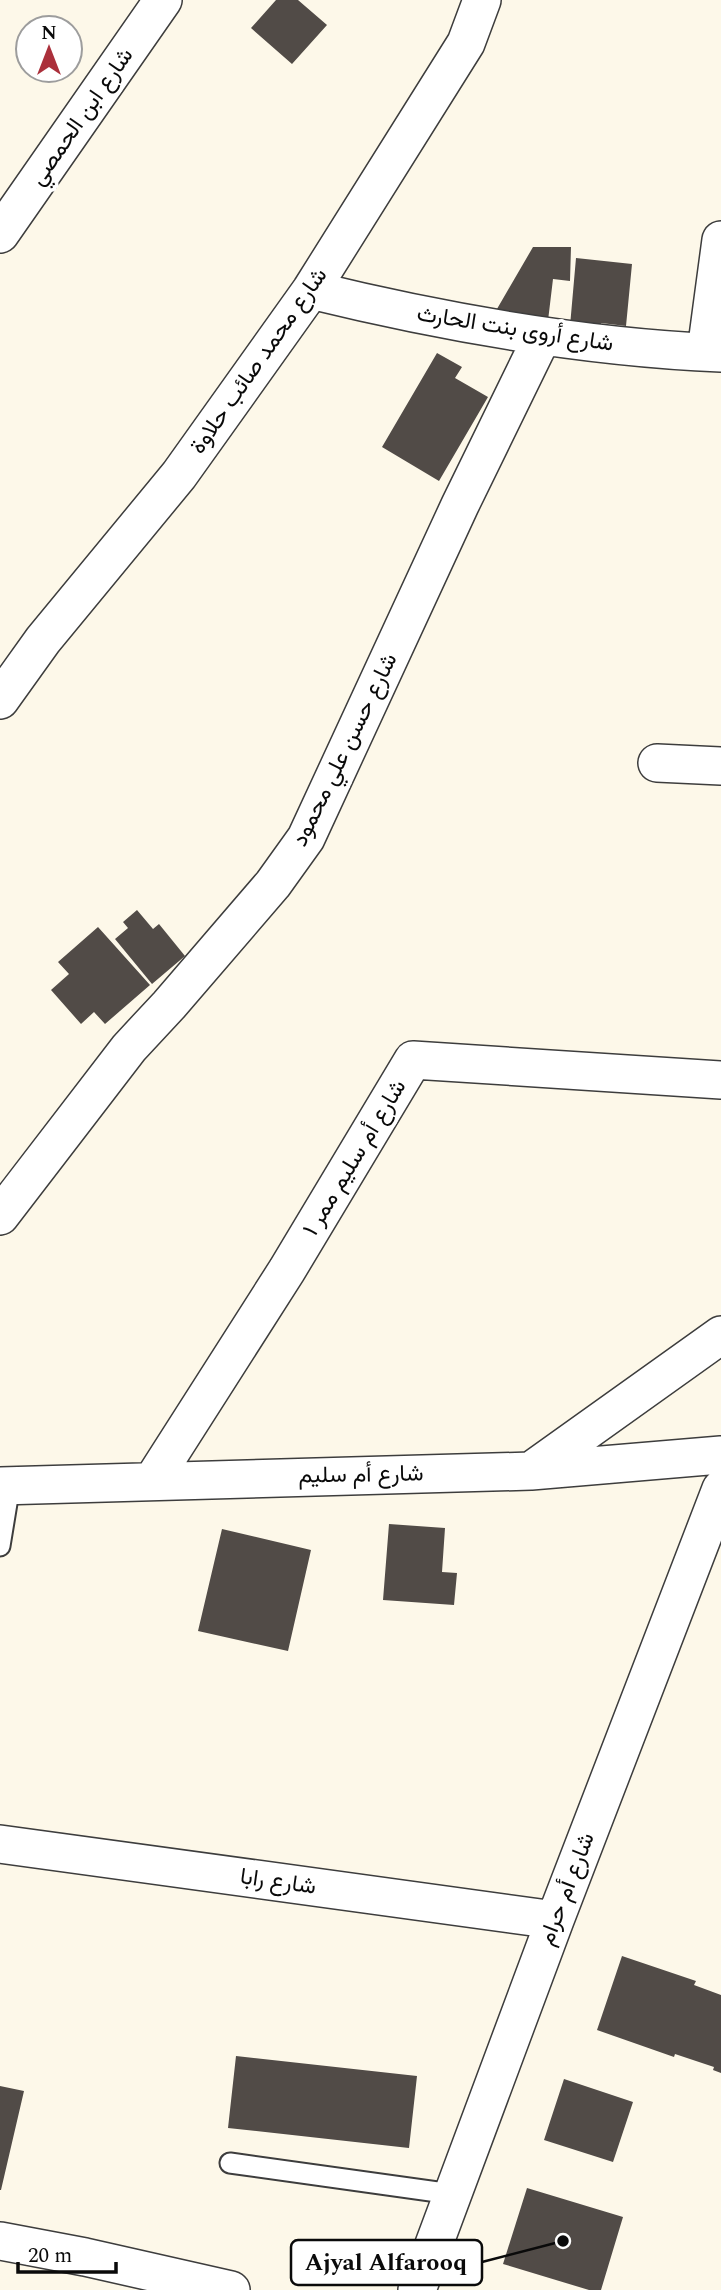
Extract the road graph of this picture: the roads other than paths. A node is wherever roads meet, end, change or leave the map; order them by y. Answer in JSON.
{"nodes":[{"id":1,"x":163,"y":0,"type":"edge"},
{"id":2,"x":482,"y":0,"type":"edge"},
{"id":3,"x":0,"y":233,"type":"edge"},
{"id":4,"x":721,"y":240,"type":"edge"},
{"id":5,"x":311,"y":290,"type":"junction"},
{"id":6,"x":542,"y":337,"type":"junction"},
{"id":7,"x":713,"y":353,"type":"edge"},
{"id":8,"x":0,"y":700,"type":"edge"},
{"id":9,"x":657,"y":763,"type":"dead end"},
{"id":10,"x":721,"y":766,"type":"edge"},
{"id":11,"x":721,"y":1080,"type":"edge"},
{"id":12,"x":0,"y":1216,"type":"edge"},
{"id":13,"x":721,"y":1335,"type":"edge"},
{"id":14,"x":721,"y":1455,"type":"edge"},
{"id":15,"x":531,"y":1471,"type":"junction"},
{"id":16,"x":153,"y":1480,"type":"junction"},
{"id":17,"x":5,"y":1485,"type":"edge"},
{"id":18,"x":721,"y":1489,"type":"edge"},
{"id":19,"x":0,"y":1546,"type":"edge"},
{"id":20,"x":0,"y":1844,"type":"edge"},
{"id":21,"x":555,"y":1920,"type":"junction"},
{"id":22,"x":230,"y":2163,"type":"dead end"},
{"id":23,"x":452,"y":2194,"type":"junction"},
{"id":24,"x":0,"y":2241,"type":"edge"},
{"id":25,"x":231,"y":2290,"type":"edge"},
{"id":26,"x":416,"y":2290,"type":"edge"}],
"edges":[{"from":1,"to":3,"type":"street","name":"شارع ابن الحمصي"},
{"from":2,"to":5,"type":"street","name":"شارع محمد صائب حلاوة"},
{"from":4,"to":7,"type":"street"},
{"from":5,"to":6,"type":"street","name":"شارع أروى بنت الحارث"},
{"from":5,"to":8,"type":"street","name":"شارع محمد صائب حلاوة"},
{"from":6,"to":7,"type":"street","name":"شارع أروى بنت الحارث"},
{"from":6,"to":12,"type":"street","name":"شارع حسن علي محمود"},
{"from":9,"to":10,"type":"street"},
{"from":11,"to":16,"type":"street","name":"شارع أم سليم ممر ١"},
{"from":13,"to":15,"type":"street"},
{"from":14,"to":15,"type":"street","name":"شارع أم سليم"},
{"from":15,"to":16,"type":"street","name":"شارع أم سليم"},
{"from":16,"to":17,"type":"street","name":"شارع أم سليم"},
{"from":17,"to":19,"type":"lane"},
{"from":18,"to":21,"type":"street","name":"شارع أم حرام"},
{"from":20,"to":21,"type":"street","name":"شارع رابا"},
{"from":21,"to":23,"type":"street","name":"شارع أم حرام"},
{"from":22,"to":23,"type":"lane"},
{"from":23,"to":26,"type":"street","name":"شارع أم حرام"},
{"from":24,"to":25,"type":"street"}]}
